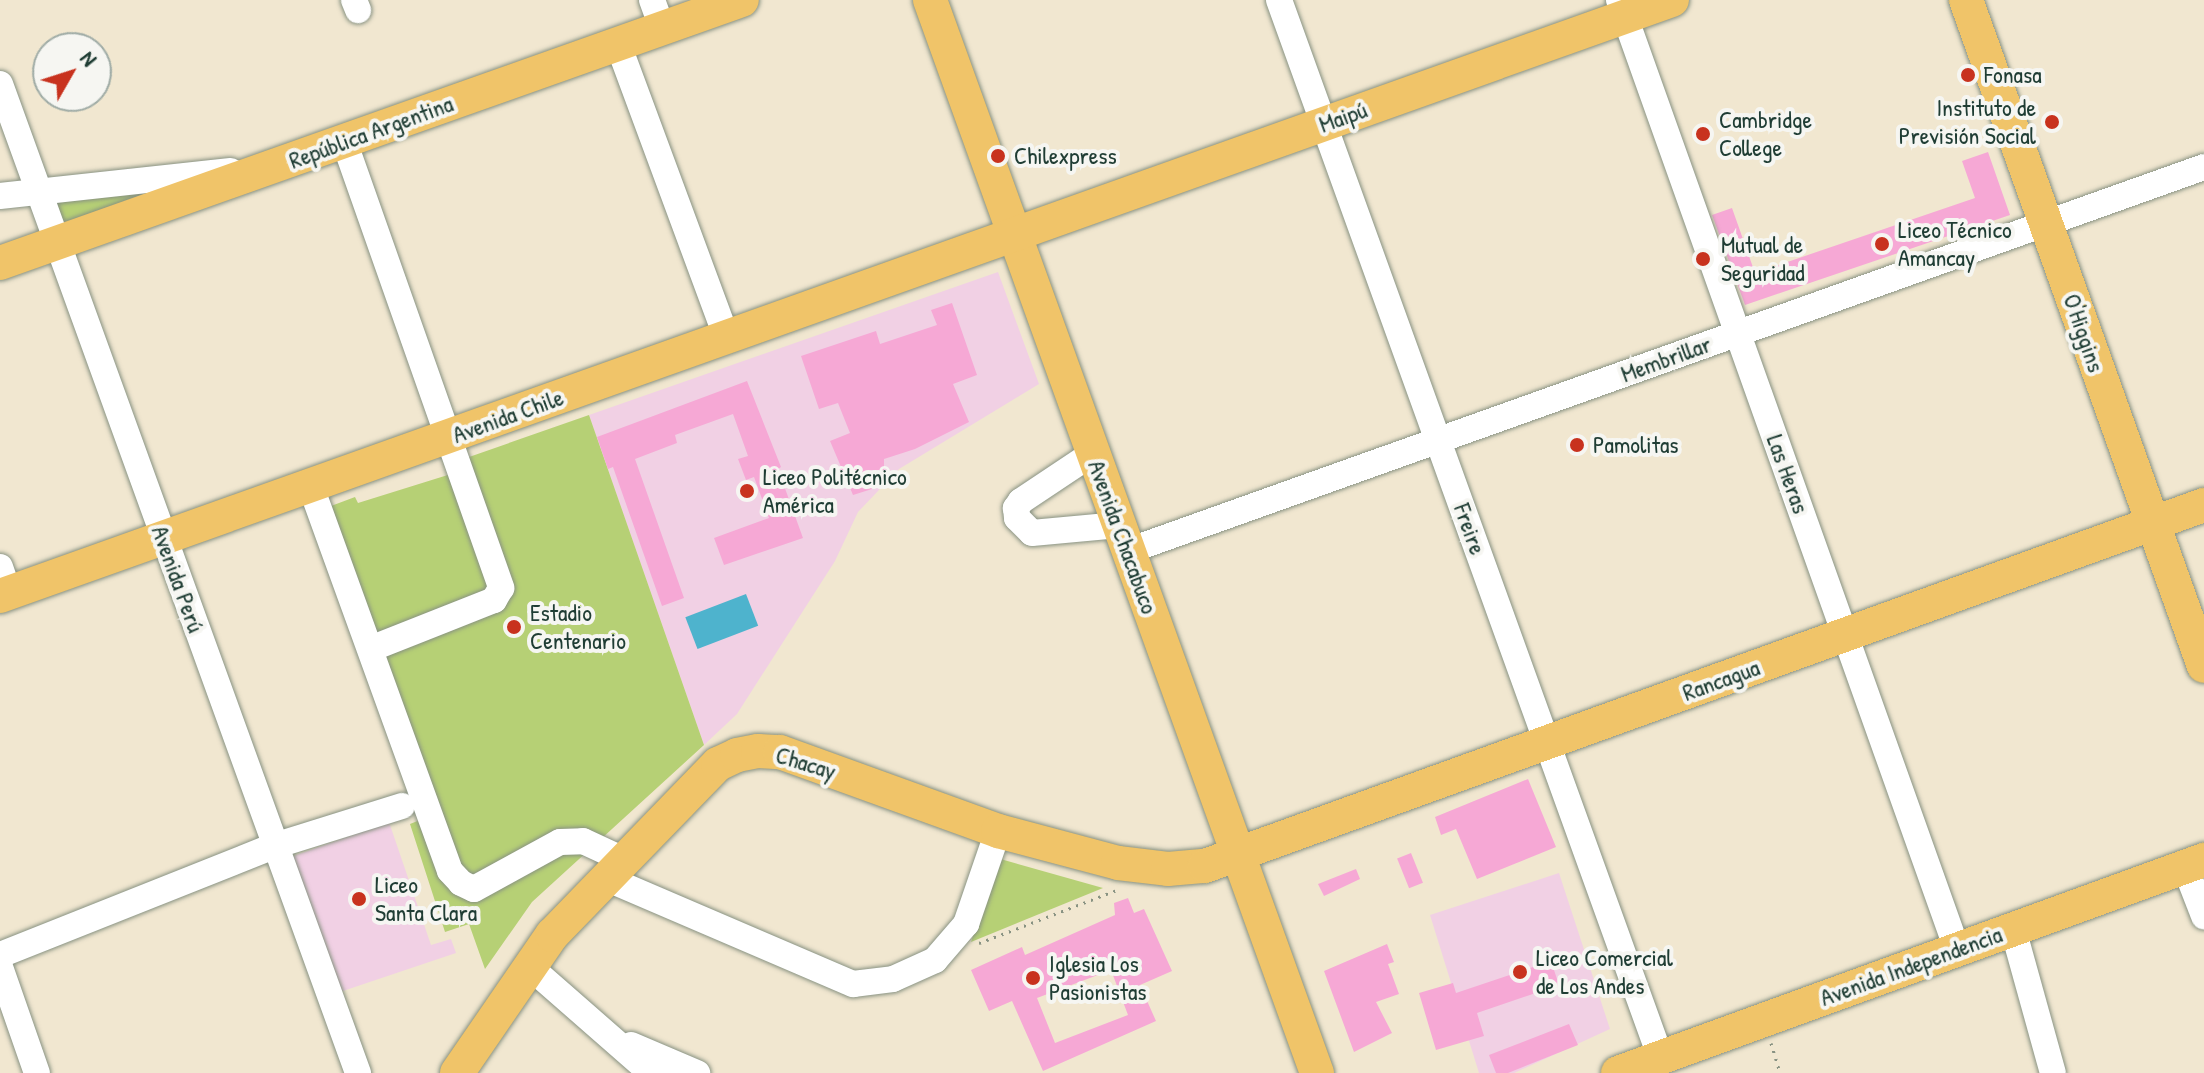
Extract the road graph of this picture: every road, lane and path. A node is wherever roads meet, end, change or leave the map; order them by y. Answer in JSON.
{"nodes":[{"id":1,"x":742,"y":0,"type":"edge"},
{"id":2,"x":930,"y":0,"type":"edge"},
{"id":3,"x":1279,"y":0,"type":"edge"},
{"id":4,"x":1672,"y":0,"type":"edge"},
{"id":5,"x":1966,"y":0,"type":"edge"},
{"id":6,"x":1622,"y":8,"type":"edge"},
{"id":7,"x":668,"y":12,"type":"edge"},
{"id":8,"x":618,"y":44,"type":"junction"},
{"id":9,"x":0,"y":84,"type":"edge"},
{"id":10,"x":1324,"y":124,"type":"junction"},
{"id":11,"x":344,"y":141,"type":"junction"},
{"id":12,"x":274,"y":166,"type":"junction"},
{"id":13,"x":2204,"y":167,"type":"edge"},
{"id":14,"x":40,"y":194,"type":"junction"},
{"id":15,"x":0,"y":196,"type":"edge"},
{"id":16,"x":2045,"y":223,"type":"junction"},
{"id":17,"x":1015,"y":235,"type":"junction"},
{"id":18,"x":57,"y":243,"type":"junction"},
{"id":19,"x":0,"y":263,"type":"edge"},
{"id":20,"x":1738,"y":333,"type":"junction"},
{"id":21,"x":727,"y":338,"type":"junction"},
{"id":22,"x":447,"y":438,"type":"junction"},
{"id":23,"x":1438,"y":440,"type":"junction"},
{"id":24,"x":1093,"y":453,"type":"junction"},
{"id":25,"x":311,"y":487,"type":"junction"},
{"id":26,"x":2204,"y":505,"type":"edge"},
{"id":27,"x":2152,"y":524,"type":"junction"},
{"id":28,"x":1124,"y":538,"type":"junction"},
{"id":29,"x":164,"y":539,"type":"junction"},
{"id":30,"x":3,"y":586,"type":"edge"},
{"id":31,"x":1845,"y":635,"type":"junction"},
{"id":32,"x":370,"y":649,"type":"junction"},
{"id":33,"x":2204,"y":666,"type":"edge"},
{"id":34,"x":1547,"y":743,"type":"junction"},
{"id":35,"x":402,"y":806,"type":"dead end"},
{"id":36,"x":998,"y":831,"type":"junction"},
{"id":37,"x":274,"y":846,"type":"junction"},
{"id":38,"x":1238,"y":855,"type":"junction"},
{"id":39,"x":2194,"y":863,"type":"edge"},
{"id":40,"x":617,"y":870,"type":"junction"},
{"id":41,"x":1118,"y":890,"type":"dead end"},
{"id":42,"x":2204,"y":916,"type":"edge"},
{"id":43,"x":2013,"y":929,"type":"junction"},
{"id":44,"x":977,"y":944,"type":"dead end"},
{"id":45,"x":1957,"y":949,"type":"junction"},
{"id":46,"x":0,"y":955,"type":"edge"},
{"id":47,"x":0,"y":967,"type":"edge"},
{"id":48,"x":530,"y":967,"type":"junction"},
{"id":49,"x":1765,"y":1020,"type":"junction"},
{"id":50,"x":609,"y":1036,"type":"junction"},
{"id":51,"x":1661,"y":1059,"type":"junction"},
{"id":52,"x":37,"y":1073,"type":"edge"},
{"id":53,"x":358,"y":1073,"type":"edge"},
{"id":54,"x":457,"y":1073,"type":"edge"},
{"id":55,"x":651,"y":1073,"type":"edge"},
{"id":56,"x":697,"y":1073,"type":"edge"},
{"id":57,"x":1317,"y":1073,"type":"edge"},
{"id":58,"x":1618,"y":1073,"type":"edge"},
{"id":59,"x":1780,"y":1073,"type":"edge"},
{"id":60,"x":2053,"y":1073,"type":"edge"}],
"edges":[{"from":1,"to":7,"type":"main road","name":"República Argentina"},
{"from":2,"to":17,"type":"main road","name":"Avenida Chacabuco"},
{"from":3,"to":10,"type":"street","name":"Freire"},
{"from":4,"to":6,"type":"main road","name":"Maipú"},
{"from":5,"to":16,"type":"main road","name":"O'Higgins"},
{"from":6,"to":10,"type":"main road","name":"Maipú"},
{"from":6,"to":20,"type":"street","name":"Las Heras"},
{"from":7,"to":8,"type":"main road","name":"República Argentina"},
{"from":8,"to":11,"type":"main road","name":"República Argentina"},
{"from":8,"to":21,"type":"street"},
{"from":9,"to":14,"type":"street","name":"Avenida Perú"},
{"from":10,"to":17,"type":"main road","name":"Maipú"},
{"from":10,"to":23,"type":"street","name":"Freire"},
{"from":11,"to":12,"type":"main road","name":"República Argentina"},
{"from":11,"to":22,"type":"street"},
{"from":12,"to":14,"type":"street"},
{"from":12,"to":18,"type":"main road","name":"República Argentina"},
{"from":13,"to":16,"type":"street","name":"Membrillar"},
{"from":14,"to":15,"type":"street"},
{"from":14,"to":18,"type":"street","name":"Avenida Perú"},
{"from":16,"to":20,"type":"street","name":"Membrillar"},
{"from":16,"to":27,"type":"main road","name":"O'Higgins"},
{"from":17,"to":21,"type":"main road","name":"Avenida Chile"},
{"from":17,"to":24,"type":"main road","name":"Avenida Chacabuco"},
{"from":18,"to":19,"type":"main road","name":"República Argentina"},
{"from":18,"to":29,"type":"street","name":"Avenida Perú"},
{"from":20,"to":23,"type":"street","name":"Membrillar"},
{"from":20,"to":31,"type":"street","name":"Las Heras"},
{"from":21,"to":22,"type":"main road","name":"Avenida Chile"},
{"from":22,"to":25,"type":"main road","name":"Avenida Chile"},
{"from":22,"to":32,"type":"street"},
{"from":23,"to":28,"type":"street","name":"Membrillar"},
{"from":23,"to":34,"type":"street","name":"Freire"},
{"from":24,"to":28,"type":"main road","name":"Avenida Chacabuco"},
{"from":24,"to":28,"type":"street","name":"Membrillar"},
{"from":25,"to":29,"type":"main road","name":"Avenida Chile"},
{"from":25,"to":32,"type":"street"},
{"from":26,"to":27,"type":"main road","name":"Rancagua"},
{"from":27,"to":31,"type":"main road","name":"Rancagua"},
{"from":27,"to":33,"type":"main road","name":"O'Higgins"},
{"from":28,"to":38,"type":"main road","name":"Avenida Chacabuco"},
{"from":29,"to":30,"type":"main road","name":"Avenida Chile"},
{"from":29,"to":37,"type":"street","name":"Avenida Perú"},
{"from":31,"to":34,"type":"main road","name":"Rancagua"},
{"from":31,"to":45,"type":"street","name":"Las Heras"},
{"from":32,"to":40,"type":"street"},
{"from":34,"to":38,"type":"main road","name":"Rancagua"},
{"from":34,"to":51,"type":"street","name":"Freire"},
{"from":35,"to":37,"type":"street"},
{"from":36,"to":38,"type":"main road","name":"Chacay"},
{"from":36,"to":40,"type":"main road","name":"Chacay"},
{"from":36,"to":40,"type":"street"},
{"from":37,"to":46,"type":"street"},
{"from":37,"to":53,"type":"street","name":"Avenida Perú"},
{"from":38,"to":57,"type":"main road","name":"Avenida Chacabuco"},
{"from":39,"to":42,"type":"street"},
{"from":39,"to":43,"type":"main road","name":"Avenida Independencia"},
{"from":40,"to":48,"type":"main road","name":"Chacay"},
{"from":41,"to":44,"type":"path"},
{"from":43,"to":45,"type":"main road","name":"Avenida Independencia"},
{"from":43,"to":60,"type":"street"},
{"from":45,"to":49,"type":"main road","name":"Avenida Independencia"},
{"from":47,"to":52,"type":"street"},
{"from":48,"to":50,"type":"street"},
{"from":48,"to":54,"type":"main road","name":"Chacay"},
{"from":49,"to":51,"type":"main road","name":"Avenida Independencia"},
{"from":49,"to":59,"type":"path"},
{"from":50,"to":55,"type":"street"},
{"from":50,"to":56,"type":"street"},
{"from":51,"to":58,"type":"main road","name":"Avenida Independencia"}]}
